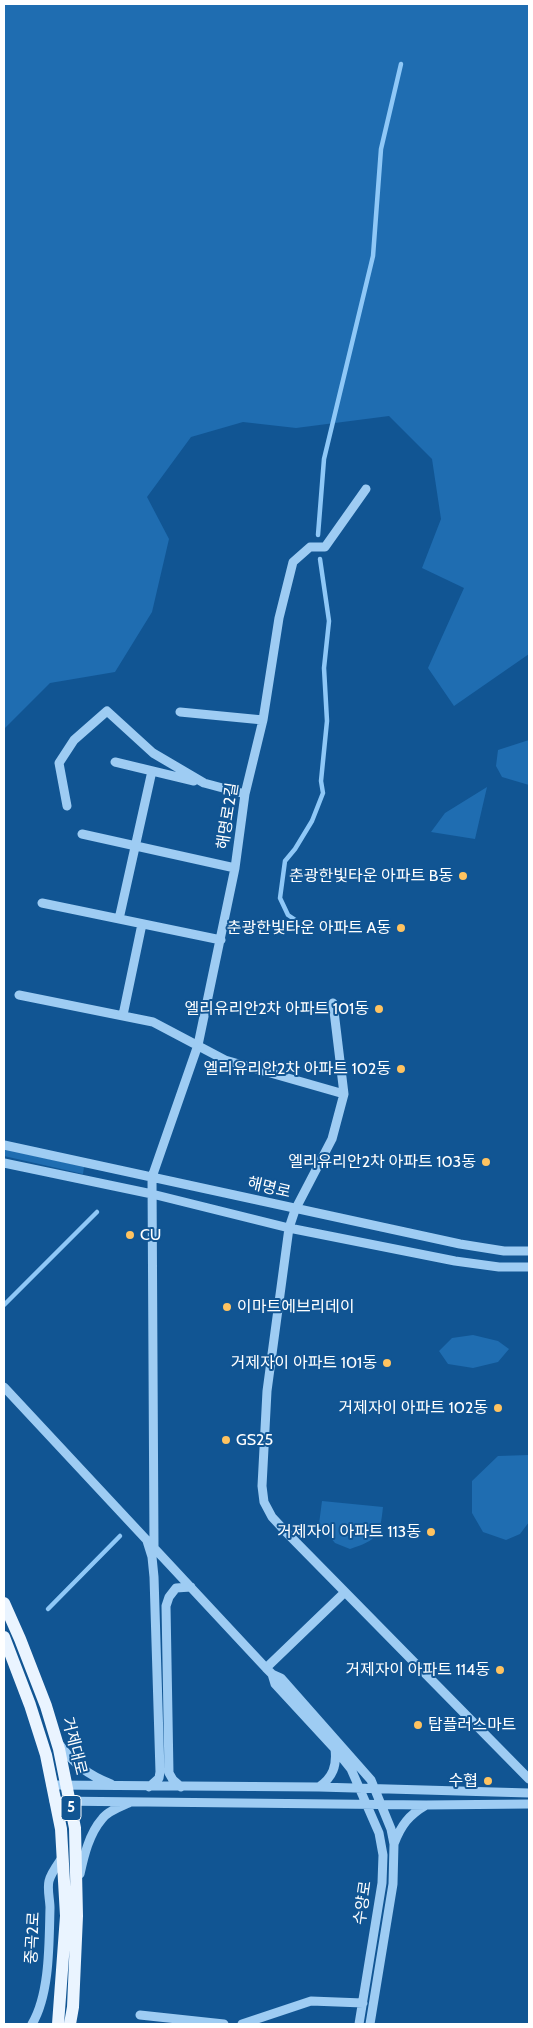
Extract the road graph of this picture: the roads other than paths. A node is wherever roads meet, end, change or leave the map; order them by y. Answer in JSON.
{"nodes":[{"id":1,"x":366,"y":488,"type":"dead end"},
{"id":2,"x":180,"y":712,"type":"dead end"},
{"id":3,"x":263,"y":720,"type":"junction"},
{"id":4,"x":115,"y":762,"type":"dead end"},
{"id":5,"x":152,"y":771,"type":"junction"},
{"id":6,"x":204,"y":783,"type":"junction"},
{"id":7,"x":245,"y":794,"type":"junction"},
{"id":8,"x":67,"y":806,"type":"dead end"},
{"id":9,"x":82,"y":834,"type":"dead end"},
{"id":10,"x":136,"y":846,"type":"junction"},
{"id":11,"x":235,"y":868,"type":"junction"},
{"id":12,"x":42,"y":903,"type":"dead end"},
{"id":13,"x":119,"y":919,"type":"junction"},
{"id":14,"x":142,"y":924,"type":"junction"},
{"id":15,"x":221,"y":940,"type":"junction"},
{"id":16,"x":19,"y":994,"type":"dead end"},
{"id":17,"x":333,"y":1003,"type":"dead end"},
{"id":18,"x":122,"y":1016,"type":"junction"},
{"id":19,"x":198,"y":1045,"type":"junction"},
{"id":20,"x":344,"y":1094,"type":"junction"},
{"id":21,"x":4,"y":1145,"type":"edge"},
{"id":22,"x":4,"y":1163,"type":"edge"},
{"id":23,"x":152,"y":1177,"type":"junction"},
{"id":24,"x":152,"y":1194,"type":"junction"},
{"id":25,"x":295,"y":1210,"type":"junction"},
{"id":26,"x":289,"y":1228,"type":"junction"},
{"id":27,"x":529,"y":1251,"type":"edge"},
{"id":28,"x":529,"y":1267,"type":"edge"},
{"id":29,"x":4,"y":1387,"type":"edge"},
{"id":30,"x":146,"y":1538,"type":"junction"},
{"id":31,"x":154,"y":1547,"type":"junction"},
{"id":32,"x":191,"y":1586,"type":"junction"},
{"id":33,"x":344,"y":1593,"type":"junction"},
{"id":34,"x":4,"y":1603,"type":"edge"},
{"id":35,"x":4,"y":1637,"type":"edge"},
{"id":36,"x":269,"y":1671,"type":"junction"},
{"id":37,"x":56,"y":1740,"type":"junction"},
{"id":38,"x":335,"y":1749,"type":"junction"},
{"id":39,"x":529,"y":1779,"type":"edge"},
{"id":40,"x":52,"y":1785,"type":"junction"},
{"id":41,"x":67,"y":1785,"type":"junction"},
{"id":42,"x":119,"y":1786,"type":"junction"},
{"id":43,"x":149,"y":1787,"type":"junction"},
{"id":44,"x":181,"y":1787,"type":"junction"},
{"id":45,"x":319,"y":1787,"type":"junction"},
{"id":46,"x":360,"y":1789,"type":"junction"},
{"id":47,"x":375,"y":1790,"type":"junction"},
{"id":48,"x":529,"y":1793,"type":"edge"},
{"id":49,"x":54,"y":1801,"type":"junction"},
{"id":50,"x":70,"y":1801,"type":"junction"},
{"id":51,"x":132,"y":1801,"type":"junction"},
{"id":52,"x":366,"y":1804,"type":"junction"},
{"id":53,"x":381,"y":1804,"type":"junction"},
{"id":54,"x":529,"y":1804,"type":"edge"},
{"id":55,"x":426,"y":1805,"type":"junction"},
{"id":56,"x":394,"y":1844,"type":"junction"},
{"id":57,"x":63,"y":1855,"type":"junction"},
{"id":58,"x":76,"y":1889,"type":"junction"},
{"id":59,"x":363,"y":2003,"type":"junction"},
{"id":60,"x":140,"y":2015,"type":"dead end"},
{"id":61,"x":32,"y":2024,"type":"edge"},
{"id":62,"x":58,"y":2024,"type":"edge"},
{"id":63,"x":70,"y":2024,"type":"edge"},
{"id":64,"x":224,"y":2024,"type":"edge"},
{"id":65,"x":242,"y":2024,"type":"edge"},
{"id":66,"x":359,"y":2024,"type":"edge"},
{"id":67,"x":370,"y":2024,"type":"edge"}],
"edges":[{"from":1,"to":3,"type":"street","name":"해명로2길"},
{"from":2,"to":3,"type":"street"},
{"from":3,"to":7,"type":"street","name":"해명로2길"},
{"from":4,"to":5,"type":"street"},
{"from":5,"to":6,"type":"street"},
{"from":5,"to":10,"type":"street"},
{"from":6,"to":7,"type":"street"},
{"from":6,"to":8,"type":"street"},
{"from":7,"to":11,"type":"street","name":"해명로2길"},
{"from":9,"to":10,"type":"street"},
{"from":10,"to":11,"type":"street"},
{"from":10,"to":13,"type":"street"},
{"from":11,"to":15,"type":"street","name":"해명로2길"},
{"from":12,"to":13,"type":"street"},
{"from":13,"to":14,"type":"street"},
{"from":14,"to":15,"type":"street"},
{"from":14,"to":18,"type":"street"},
{"from":15,"to":19,"type":"street","name":"해명로2길"},
{"from":16,"to":18,"type":"street"},
{"from":17,"to":20,"type":"street"},
{"from":18,"to":19,"type":"street"},
{"from":19,"to":20,"type":"street"},
{"from":19,"to":23,"type":"street","name":"해명로2길"},
{"from":20,"to":25,"type":"street"},
{"from":21,"to":23,"type":"street","name":"해명로"},
{"from":22,"to":24,"type":"street","name":"해명로"},
{"from":23,"to":24,"type":"street","name":"해명로2길"},
{"from":23,"to":25,"type":"street","name":"해명로"},
{"from":24,"to":26,"type":"street","name":"해명로"},
{"from":24,"to":31,"type":"street","name":"해명로2길"},
{"from":25,"to":26,"type":"street"},
{"from":25,"to":27,"type":"street","name":"해명로"},
{"from":26,"to":28,"type":"street","name":"해명로"},
{"from":26,"to":33,"type":"street"},
{"from":29,"to":30,"type":"street"},
{"from":30,"to":31,"type":"street"},
{"from":30,"to":43,"type":"street"},
{"from":31,"to":32,"type":"street"},
{"from":32,"to":36,"type":"street"},
{"from":32,"to":44,"type":"street"},
{"from":33,"to":36,"type":"street"},
{"from":33,"to":39,"type":"street"},
{"from":34,"to":37,"type":"main road","name":"거제대로","number":"5"},
{"from":35,"to":40,"type":"main road","name":"거제대로","number":"5"},
{"from":36,"to":38,"type":"street","name":"수양로"},
{"from":36,"to":47,"type":"street","name":"수양로"},
{"from":37,"to":41,"type":"main road","name":"거제대로","number":"5"},
{"from":37,"to":42,"type":"street"},
{"from":38,"to":45,"type":"street"},
{"from":38,"to":46,"type":"street","name":"수양로"},
{"from":40,"to":41,"type":"street"},
{"from":40,"to":49,"type":"main road","name":"거제대로","number":"5"},
{"from":41,"to":42,"type":"street"},
{"from":41,"to":50,"type":"main road","name":"거제대로","number":"5"},
{"from":42,"to":43,"type":"street"},
{"from":43,"to":44,"type":"street"},
{"from":44,"to":45,"type":"street"},
{"from":45,"to":46,"type":"street"},
{"from":46,"to":47,"type":"street"},
{"from":46,"to":52,"type":"street","name":"수양로"},
{"from":47,"to":48,"type":"street"},
{"from":47,"to":53,"type":"street","name":"수양로"},
{"from":49,"to":50,"type":"street"},
{"from":49,"to":57,"type":"main road","name":"거제대로","number":"5"},
{"from":50,"to":51,"type":"street"},
{"from":50,"to":58,"type":"main road","name":"거제대로","number":"5"},
{"from":51,"to":52,"type":"street"},
{"from":51,"to":58,"type":"street"},
{"from":52,"to":53,"type":"street"},
{"from":52,"to":59,"type":"street","name":"수양로"},
{"from":53,"to":55,"type":"street"},
{"from":53,"to":56,"type":"street","name":"수양로"},
{"from":54,"to":55,"type":"street"},
{"from":55,"to":56,"type":"street"},
{"from":56,"to":67,"type":"street","name":"수양로"},
{"from":57,"to":61,"type":"street","name":"중곡2로"},
{"from":57,"to":62,"type":"main road","name":"거제대로","number":"5"},
{"from":58,"to":63,"type":"main road","name":"거제대로","number":"5"},
{"from":59,"to":65,"type":"street"},
{"from":59,"to":66,"type":"street","name":"수양로"},
{"from":60,"to":64,"type":"street"}]}
